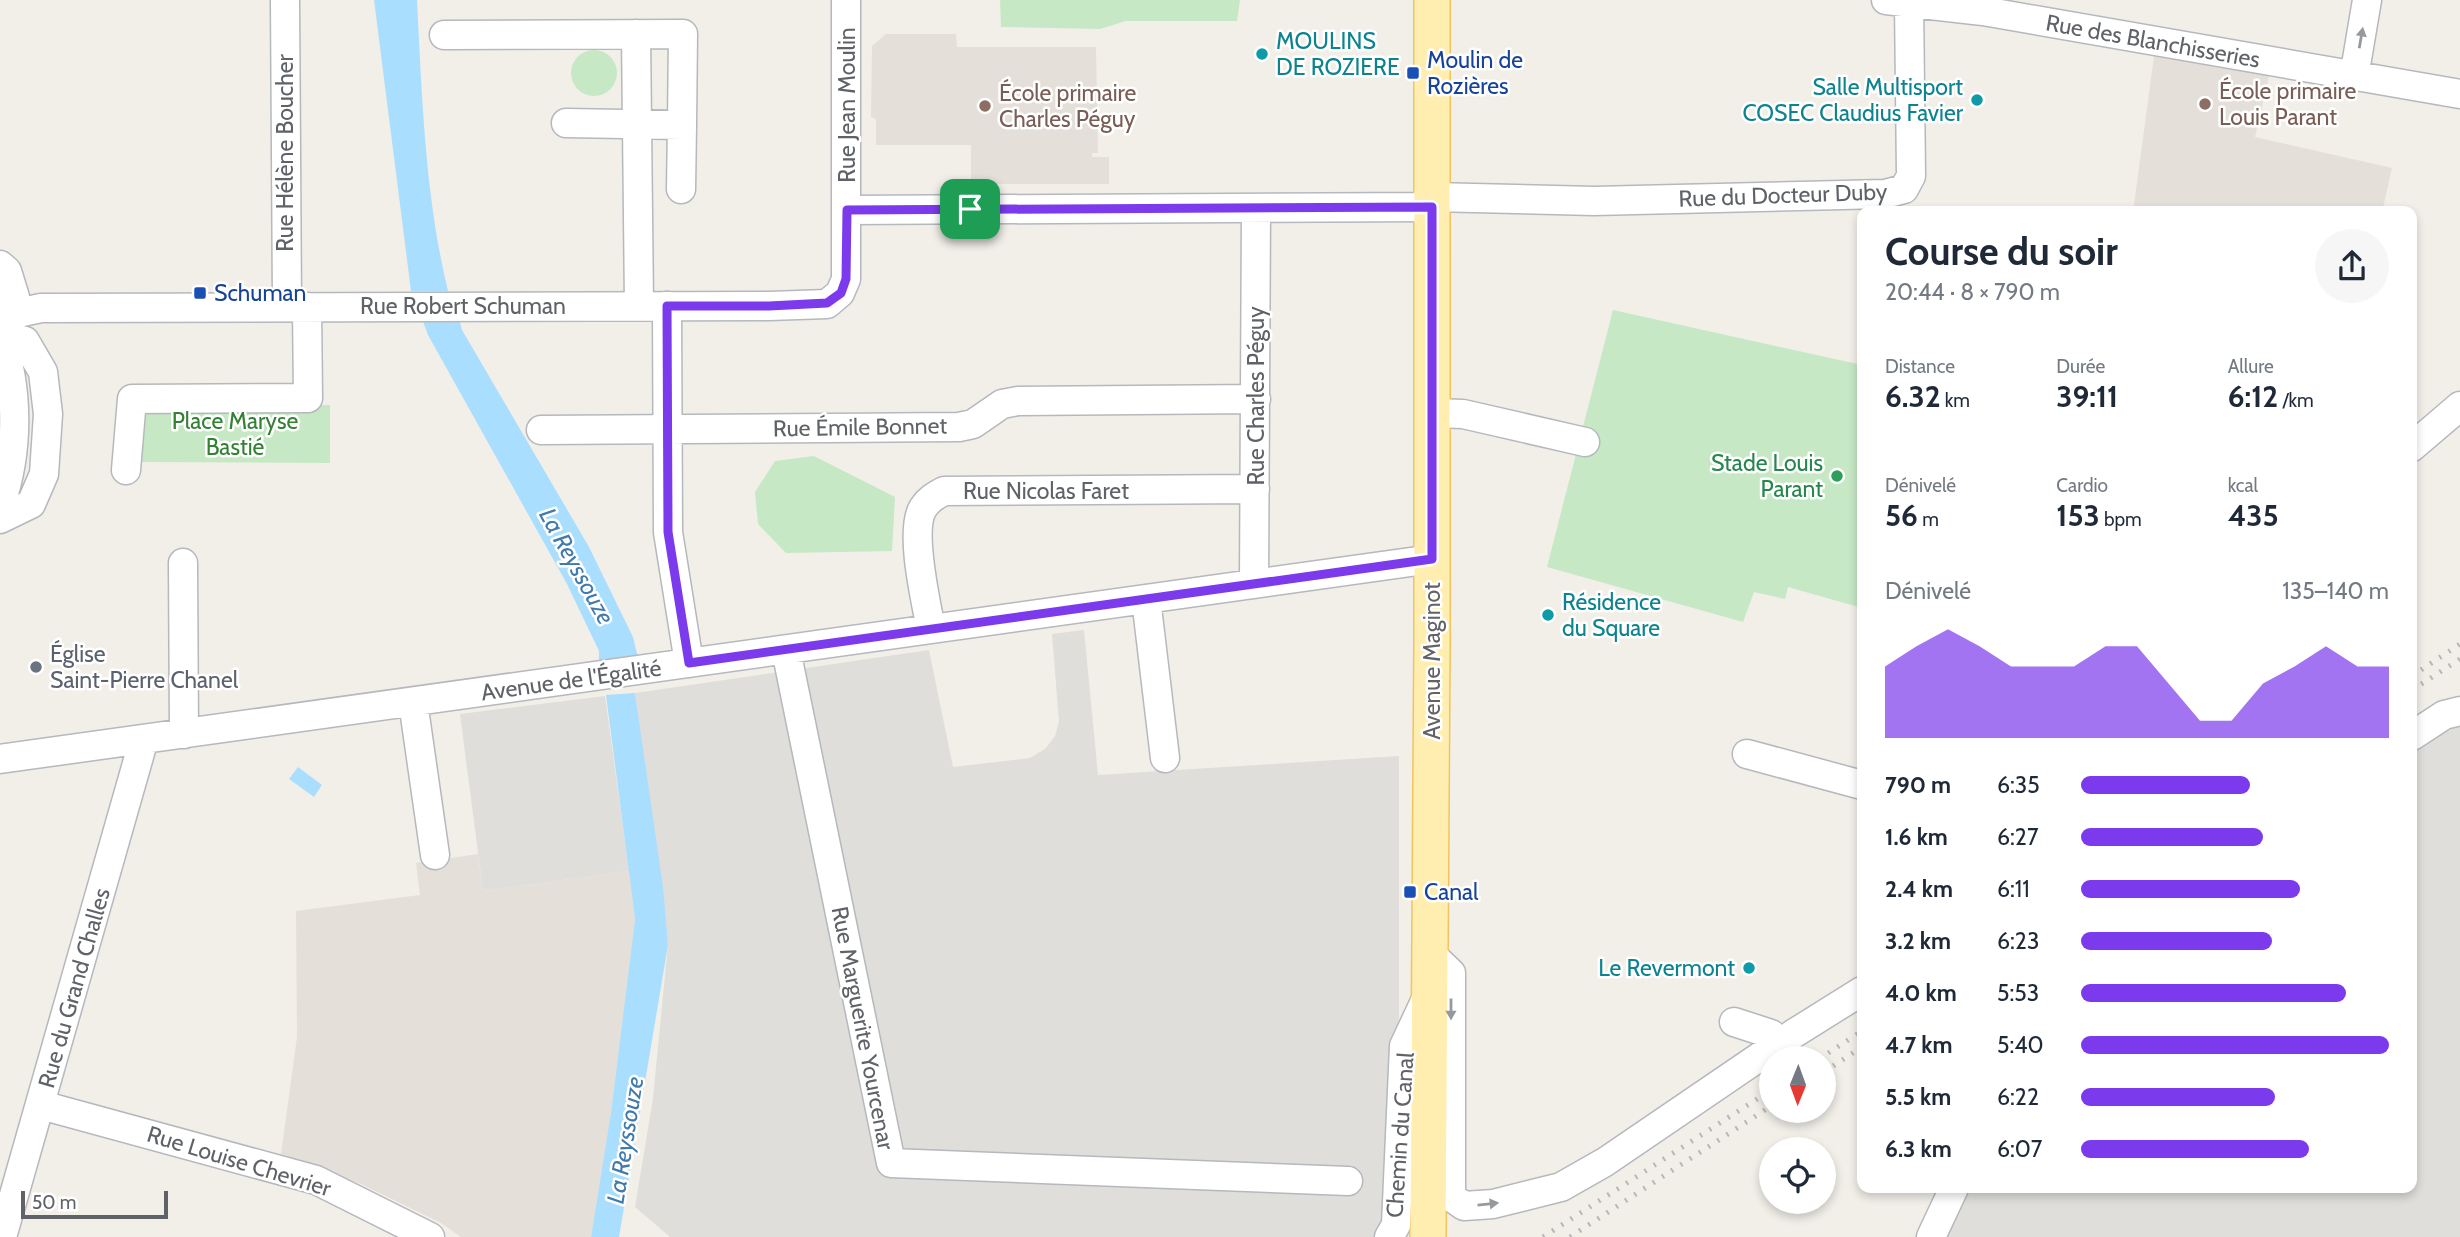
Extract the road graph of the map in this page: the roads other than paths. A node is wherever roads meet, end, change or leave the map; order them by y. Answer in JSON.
{"nodes":[{"id":1,"x":285,"y":0,"type":"edge"},
{"id":2,"x":846,"y":0,"type":"edge"},
{"id":3,"x":1432,"y":0,"type":"edge"},
{"id":4,"x":2367,"y":0,"type":"edge"},
{"id":5,"x":1898,"y":1,"type":"edge"},
{"id":6,"x":636,"y":34,"type":"junction"},
{"id":7,"x":444,"y":36,"type":"dead end"},
{"id":8,"x":2354,"y":77,"type":"junction"},
{"id":9,"x":2460,"y":94,"type":"edge"},
{"id":10,"x":566,"y":123,"type":"dead end"},
{"id":11,"x":637,"y":125,"type":"junction"},
{"id":12,"x":682,"y":125,"type":"junction"},
{"id":13,"x":681,"y":189,"type":"dead end"},
{"id":14,"x":1432,"y":202,"type":"junction"},
{"id":15,"x":1256,"y":208,"type":"junction"},
{"id":16,"x":847,"y":210,"type":"junction"},
{"id":17,"x":0,"y":265,"type":"edge"},
{"id":18,"x":639,"y":306,"type":"junction"},
{"id":19,"x":667,"y":306,"type":"junction"},
{"id":20,"x":297,"y":307,"type":"junction"},
{"id":21,"x":0,"y":319,"type":"edge"},
{"id":22,"x":0,"y":335,"type":"edge"},
{"id":23,"x":1256,"y":399,"type":"junction"},
{"id":24,"x":2460,"y":406,"type":"edge"},
{"id":25,"x":1432,"y":413,"type":"junction"},
{"id":26,"x":541,"y":430,"type":"dead end"},
{"id":27,"x":668,"y":430,"type":"junction"},
{"id":28,"x":1585,"y":442,"type":"dead end"},
{"id":29,"x":2417,"y":443,"type":"edge"},
{"id":30,"x":126,"y":470,"type":"dead end"},
{"id":31,"x":1255,"y":489,"type":"junction"},
{"id":32,"x":0,"y":506,"type":"edge"},
{"id":33,"x":0,"y":519,"type":"edge"},
{"id":34,"x":1432,"y":559,"type":"junction"},
{"id":35,"x":183,"y":564,"type":"dead end"},
{"id":36,"x":1254,"y":584,"type":"junction"},
{"id":37,"x":1146,"y":599,"type":"junction"},
{"id":38,"x":931,"y":629,"type":"junction"},
{"id":39,"x":786,"y":650,"type":"junction"},
{"id":40,"x":689,"y":663,"type":"junction"},
{"id":41,"x":413,"y":702,"type":"junction"},
{"id":42,"x":2460,"y":711,"type":"edge"},
{"id":43,"x":2417,"y":733,"type":"edge"},
{"id":44,"x":184,"y":734,"type":"junction"},
{"id":45,"x":144,"y":739,"type":"junction"},
{"id":46,"x":1747,"y":754,"type":"dead end"},
{"id":47,"x":1165,"y":758,"type":"dead end"},
{"id":48,"x":0,"y":759,"type":"edge"},
{"id":49,"x":1857,"y":784,"type":"edge"},
{"id":50,"x":435,"y":855,"type":"dead end"},
{"id":51,"x":1428,"y":951,"type":"junction"},
{"id":52,"x":1429,"y":994,"type":"junction"},
{"id":53,"x":1857,"y":994,"type":"edge"},
{"id":54,"x":1734,"y":1023,"type":"dead end"},
{"id":55,"x":1779,"y":1044,"type":"junction"},
{"id":56,"x":41,"y":1105,"type":"junction"},
{"id":57,"x":1348,"y":1181,"type":"dead end"},
{"id":58,"x":1952,"y":1193,"type":"edge"},
{"id":59,"x":3,"y":1223,"type":"edge"},
{"id":60,"x":416,"y":1233,"type":"edge"},
{"id":61,"x":1389,"y":1237,"type":"edge"},
{"id":62,"x":1428,"y":1237,"type":"edge"},
{"id":63,"x":1931,"y":1237,"type":"edge"}],
"edges":[{"from":1,"to":20,"type":"street","name":"Rue Hélène Boucher"},
{"from":2,"to":16,"type":"street","name":"Rue Jean Moulin"},
{"from":3,"to":14,"type":"main road","name":"Avenue Maginot"},
{"from":8,"to":4,"type":"street","one_way":true},
{"from":5,"to":8,"type":"street","name":"Rue des Blanchisseries"},
{"from":5,"to":14,"type":"street","name":"Rue du Docteur Duby"},
{"from":6,"to":7,"type":"street"},
{"from":6,"to":11,"type":"street"},
{"from":6,"to":12,"type":"street"},
{"from":8,"to":9,"type":"street","name":"Rue des Blanchisseries"},
{"from":10,"to":11,"type":"street"},
{"from":11,"to":12,"type":"street"},
{"from":11,"to":18,"type":"street"},
{"from":12,"to":13,"type":"street"},
{"from":14,"to":15,"type":"street"},
{"from":14,"to":25,"type":"main road","name":"Avenue Maginot"},
{"from":15,"to":16,"type":"street"},
{"from":15,"to":23,"type":"street","name":"Rue Charles Péguy"},
{"from":16,"to":19,"type":"street","name":"Rue Robert Schuman"},
{"from":17,"to":21,"type":"street"},
{"from":18,"to":19,"type":"street","name":"Rue Robert Schuman"},
{"from":18,"to":20,"type":"street","name":"Rue Robert Schuman"},
{"from":19,"to":27,"type":"street"},
{"from":20,"to":21,"type":"street","name":"Rue Robert Schuman"},
{"from":20,"to":30,"type":"street","name":"Rue Hélène Boucher"},
{"from":22,"to":32,"type":"street"},
{"from":22,"to":33,"type":"street"},
{"from":23,"to":27,"type":"street","name":"Rue Émile Bonnet"},
{"from":23,"to":31,"type":"street","name":"Rue Charles Péguy"},
{"from":24,"to":29,"type":"street"},
{"from":25,"to":28,"type":"street"},
{"from":25,"to":34,"type":"main road","name":"Avenue Maginot"},
{"from":26,"to":27,"type":"street","name":"Rue Émile Bonnet"},
{"from":27,"to":40,"type":"street"},
{"from":31,"to":36,"type":"street","name":"Rue Charles Péguy"},
{"from":31,"to":38,"type":"street","name":"Rue Nicolas Faret"},
{"from":34,"to":36,"type":"street","name":"Avenue de l'Égalité"},
{"from":34,"to":51,"type":"main road","name":"Avenue Maginot"},
{"from":35,"to":44,"type":"street"},
{"from":36,"to":37,"type":"street","name":"Avenue de l'Égalité"},
{"from":37,"to":38,"type":"street","name":"Avenue de l'Égalité"},
{"from":37,"to":47,"type":"street"},
{"from":38,"to":39,"type":"street","name":"Avenue de l'Égalité"},
{"from":39,"to":40,"type":"street","name":"Avenue de l'Égalité"},
{"from":39,"to":57,"type":"street","name":"Rue Marguerite Yourcenar"},
{"from":40,"to":41,"type":"street","name":"Avenue de l'Égalité"},
{"from":41,"to":44,"type":"street","name":"Avenue de l'Égalité"},
{"from":41,"to":50,"type":"street"},
{"from":42,"to":43,"type":"street"},
{"from":44,"to":45,"type":"street","name":"Avenue de l'Égalité"},
{"from":45,"to":48,"type":"street","name":"Avenue de l'Égalité"},
{"from":45,"to":56,"type":"street","name":"Rue du Grand Challes"},
{"from":46,"to":49,"type":"street"},
{"from":51,"to":52,"type":"main road","name":"Avenue Maginot"},
{"from":51,"to":55,"type":"street","one_way":true},
{"from":52,"to":61,"type":"street","name":"Chemin du Canal"},
{"from":52,"to":62,"type":"main road","name":"Avenue Maginot"},
{"from":53,"to":55,"type":"street"},
{"from":54,"to":55,"type":"street"},
{"from":56,"to":59,"type":"street","name":"Rue du Grand Challes"},
{"from":56,"to":60,"type":"street","name":"Rue Louise Chevrier"},
{"from":58,"to":63,"type":"street"}]}
